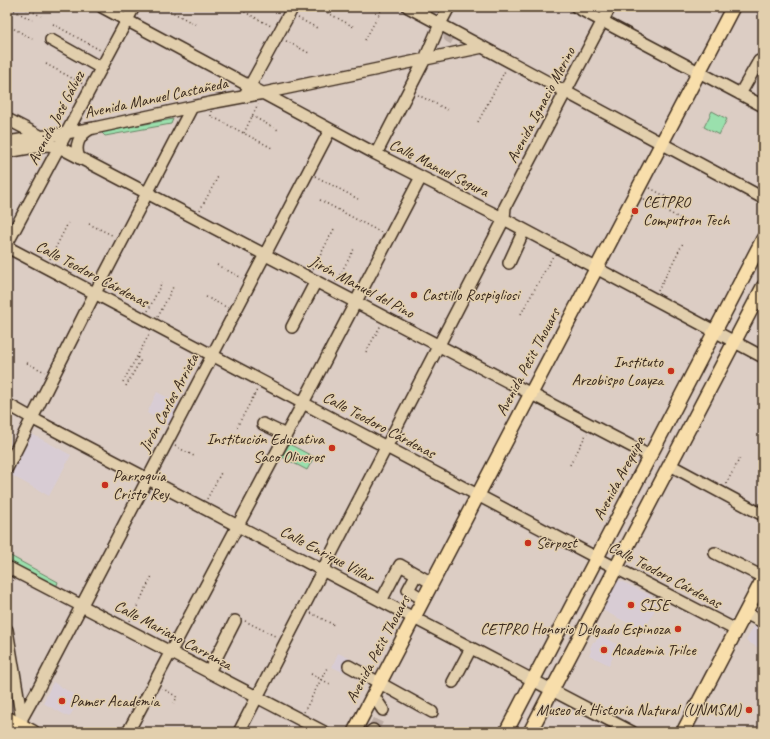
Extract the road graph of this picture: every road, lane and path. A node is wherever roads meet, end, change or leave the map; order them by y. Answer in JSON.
{"nodes":[{"id":1,"x":7,"y":7,"type":"edge"},
{"id":2,"x":23,"y":7,"type":"edge"},
{"id":3,"x":102,"y":7,"type":"edge"},
{"id":4,"x":134,"y":7,"type":"edge"},
{"id":5,"x":163,"y":7,"type":"edge"},
{"id":6,"x":317,"y":7,"type":"edge"},
{"id":7,"x":383,"y":7,"type":"edge"},
{"id":8,"x":408,"y":7,"type":"edge"},
{"id":9,"x":449,"y":7,"type":"edge"},
{"id":10,"x":576,"y":7,"type":"edge"},
{"id":11,"x":610,"y":7,"type":"edge"},
{"id":12,"x":733,"y":7,"type":"edge"},
{"id":13,"x":241,"y":10,"type":"dead end"},
{"id":14,"x":291,"y":10,"type":"edge"},
{"id":15,"x":41,"y":16,"type":"dead end"},
{"id":16,"x":32,"y":20,"type":"dead end"},
{"id":17,"x":127,"y":20,"type":"junction"},
{"id":18,"x":603,"y":21,"type":"junction"},
{"id":19,"x":53,"y":24,"type":"dead end"},
{"id":20,"x":7,"y":25,"type":"edge"},
{"id":21,"x":198,"y":26,"type":"dead end"},
{"id":22,"x":354,"y":27,"type":"dead end"},
{"id":23,"x":446,"y":28,"type":"junction"},
{"id":24,"x":319,"y":29,"type":"dead end"},
{"id":25,"x":279,"y":33,"type":"junction"},
{"id":26,"x":33,"y":39,"type":"dead end"},
{"id":27,"x":51,"y":40,"type":"dead end"},
{"id":28,"x":365,"y":40,"type":"dead end"},
{"id":29,"x":456,"y":41,"type":"tunnel mouth"},
{"id":30,"x":483,"y":47,"type":"junction"},
{"id":31,"x":471,"y":49,"type":"junction"},
{"id":32,"x":309,"y":53,"type":"dead end"},
{"id":33,"x":108,"y":54,"type":"junction"},
{"id":34,"x":7,"y":57,"type":"edge"},
{"id":35,"x":425,"y":59,"type":"junction"},
{"id":36,"x":13,"y":61,"type":"dead end"},
{"id":37,"x":510,"y":61,"type":"junction"},
{"id":38,"x":760,"y":61,"type":"dead end"},
{"id":39,"x":46,"y":64,"type":"dead end"},
{"id":40,"x":101,"y":68,"type":"junction"},
{"id":41,"x":699,"y":72,"type":"junction"},
{"id":42,"x":250,"y":87,"type":"junction"},
{"id":43,"x":90,"y":88,"type":"junction"},
{"id":44,"x":409,"y":90,"type":"junction"},
{"id":45,"x":566,"y":92,"type":"junction"},
{"id":46,"x":264,"y":93,"type":"junction"},
{"id":47,"x":740,"y":94,"type":"junction"},
{"id":48,"x":241,"y":97,"type":"junction"},
{"id":49,"x":210,"y":103,"type":"junction"},
{"id":50,"x":763,"y":106,"type":"edge"},
{"id":51,"x":192,"y":107,"type":"junction"},
{"id":52,"x":448,"y":110,"type":"dead end"},
{"id":53,"x":252,"y":116,"type":"junction"},
{"id":54,"x":7,"y":119,"type":"edge"},
{"id":55,"x":478,"y":122,"type":"dead end"},
{"id":56,"x":94,"y":128,"type":"junction"},
{"id":57,"x":330,"y":130,"type":"junction"},
{"id":58,"x":280,"y":131,"type":"dead end"},
{"id":59,"x":66,"y":133,"type":"junction"},
{"id":60,"x":244,"y":133,"type":"junction"},
{"id":61,"x":42,"y":137,"type":"junction"},
{"id":62,"x":7,"y":142,"type":"edge"},
{"id":63,"x":661,"y":144,"type":"junction"},
{"id":64,"x":59,"y":147,"type":"junction"},
{"id":65,"x":272,"y":148,"type":"dead end"},
{"id":66,"x":7,"y":152,"type":"edge"},
{"id":67,"x":376,"y":154,"type":"junction"},
{"id":68,"x":79,"y":158,"type":"junction"},
{"id":69,"x":308,"y":172,"type":"junction"},
{"id":70,"x":219,"y":175,"type":"dead end"},
{"id":71,"x":421,"y":177,"type":"junction"},
{"id":72,"x":638,"y":189,"type":"junction"},
{"id":73,"x":148,"y":194,"type":"junction"},
{"id":74,"x":763,"y":198,"type":"edge"},
{"id":75,"x":358,"y":199,"type":"dead end"},
{"id":76,"x":320,"y":200,"type":"dead end"},
{"id":77,"x":685,"y":207,"type":"dead end"},
{"id":78,"x":195,"y":218,"type":"junction"},
{"id":79,"x":504,"y":220,"type":"junction"},
{"id":80,"x":683,"y":220,"type":"dead end"},
{"id":81,"x":68,"y":223,"type":"dead end"},
{"id":82,"x":89,"y":224,"type":"dead end"},
{"id":83,"x":334,"y":230,"type":"dead end"},
{"id":84,"x":524,"y":230,"type":"junction"},
{"id":85,"x":390,"y":237,"type":"junction"},
{"id":86,"x":763,"y":239,"type":"edge"},
{"id":87,"x":123,"y":241,"type":"junction"},
{"id":88,"x":683,"y":243,"type":"dead end"},
{"id":89,"x":7,"y":245,"type":"edge"},
{"id":90,"x":557,"y":248,"type":"junction"},
{"id":91,"x":354,"y":249,"type":"dead end"},
{"id":92,"x":265,"y":255,"type":"junction"},
{"id":93,"x":509,"y":263,"type":"dead end"},
{"id":94,"x":217,"y":265,"type":"dead end"},
{"id":95,"x":46,"y":267,"type":"junction"},
{"id":96,"x":596,"y":268,"type":"junction"},
{"id":97,"x":312,"y":279,"type":"junction"},
{"id":98,"x":162,"y":282,"type":"dead end"},
{"id":99,"x":250,"y":283,"type":"junction"},
{"id":100,"x":174,"y":285,"type":"dead end"},
{"id":101,"x":763,"y":287,"type":"edge"},
{"id":102,"x":332,"y":290,"type":"junction"},
{"id":103,"x":95,"y":293,"type":"junction"},
{"id":104,"x":206,"y":297,"type":"dead end"},
{"id":105,"x":654,"y":299,"type":"junction"},
{"id":106,"x":356,"y":302,"type":"junction"},
{"id":107,"x":235,"y":312,"type":"junction"},
{"id":108,"x":521,"y":314,"type":"dead end"},
{"id":109,"x":385,"y":318,"type":"junction"},
{"id":110,"x":144,"y":319,"type":"junction"},
{"id":111,"x":154,"y":324,"type":"junction"},
{"id":112,"x":292,"y":327,"type":"dead end"},
{"id":113,"x":715,"y":331,"type":"junction"},
{"id":114,"x":734,"y":342,"type":"junction"},
{"id":115,"x":439,"y":346,"type":"junction"},
{"id":116,"x":366,"y":352,"type":"dead end"},
{"id":117,"x":212,"y":355,"type":"junction"},
{"id":118,"x":137,"y":356,"type":"junction"},
{"id":119,"x":763,"y":357,"type":"edge"},
{"id":120,"x":27,"y":363,"type":"dead end"},
{"id":121,"x":53,"y":376,"type":"junction"},
{"id":122,"x":262,"y":381,"type":"junction"},
{"id":123,"x":123,"y":382,"type":"dead end"},
{"id":124,"x":126,"y":386,"type":"dead end"},
{"id":125,"x":530,"y":394,"type":"junction"},
{"id":126,"x":303,"y":403,"type":"junction"},
{"id":127,"x":7,"y":404,"type":"edge"},
{"id":128,"x":32,"y":418,"type":"junction"},
{"id":129,"x":263,"y":424,"type":"dead end"},
{"id":130,"x":591,"y":425,"type":"junction"},
{"id":131,"x":237,"y":427,"type":"dead end"},
{"id":132,"x":286,"y":435,"type":"junction"},
{"id":133,"x":167,"y":442,"type":"junction"},
{"id":134,"x":386,"y":447,"type":"junction"},
{"id":135,"x":194,"y":456,"type":"dead end"},
{"id":136,"x":650,"y":456,"type":"junction"},
{"id":137,"x":741,"y":456,"type":"dead end"},
{"id":138,"x":570,"y":464,"type":"dead end"},
{"id":139,"x":670,"y":465,"type":"junction"},
{"id":140,"x":7,"y":468,"type":"edge"},
{"id":141,"x":222,"y":471,"type":"dead end"},
{"id":142,"x":148,"y":479,"type":"junction"},
{"id":143,"x":721,"y":493,"type":"junction"},
{"id":144,"x":478,"y":495,"type":"junction"},
{"id":145,"x":202,"y":507,"type":"junction"},
{"id":146,"x":763,"y":515,"type":"edge"},
{"id":147,"x":238,"y":526,"type":"junction"},
{"id":148,"x":715,"y":553,"type":"dead end"},
{"id":149,"x":597,"y":558,"type":"junction"},
{"id":150,"x":7,"y":567,"type":"edge"},
{"id":151,"x":616,"y":568,"type":"junction"},
{"id":152,"x":322,"y":570,"type":"junction"},
{"id":153,"x":416,"y":575,"type":"junction"},
{"id":154,"x":152,"y":576,"type":"dead end"},
{"id":155,"x":763,"y":578,"type":"edge"},
{"id":156,"x":432,"y":583,"type":"junction"},
{"id":157,"x":423,"y":599,"type":"junction"},
{"id":158,"x":381,"y":601,"type":"junction"},
{"id":159,"x":82,"y":606,"type":"junction"},
{"id":160,"x":302,"y":609,"type":"junction"},
{"id":161,"x":745,"y":613,"type":"junction"},
{"id":162,"x":414,"y":618,"type":"junction"},
{"id":163,"x":240,"y":621,"type":"joint"},
{"id":164,"x":763,"y":622,"type":"edge"},
{"id":165,"x":334,"y":625,"type":"dead end"},
{"id":166,"x":126,"y":629,"type":"junction"},
{"id":167,"x":7,"y":630,"type":"edge"},
{"id":168,"x":736,"y":630,"type":"junction"},
{"id":169,"x":286,"y":642,"type":"junction"},
{"id":170,"x":471,"y":648,"type":"junction"},
{"id":171,"x":170,"y":652,"type":"junction"},
{"id":172,"x":328,"y":666,"type":"dead end"},
{"id":173,"x":349,"y":666,"type":"dead end"},
{"id":174,"x":209,"y":672,"type":"junction"},
{"id":175,"x":311,"y":674,"type":"dead end"},
{"id":176,"x":321,"y":679,"type":"junction"},
{"id":177,"x":533,"y":680,"type":"junction"},
{"id":178,"x":453,"y":682,"type":"dead end"},
{"id":179,"x":154,"y":684,"type":"junction"},
{"id":180,"x":330,"y":684,"type":"dead end"},
{"id":181,"x":17,"y":685,"type":"junction"},
{"id":182,"x":376,"y":689,"type":"junction"},
{"id":183,"x":552,"y":690,"type":"junction"},
{"id":184,"x":37,"y":691,"type":"junction"},
{"id":185,"x":257,"y":697,"type":"junction"},
{"id":186,"x":174,"y":703,"type":"dead end"},
{"id":187,"x":383,"y":710,"type":"tunnel mouth"},
{"id":188,"x":432,"y":712,"type":"dead end"},
{"id":189,"x":7,"y":718,"type":"edge"},
{"id":190,"x":301,"y":720,"type":"junction"},
{"id":191,"x":23,"y":728,"type":"edge"},
{"id":192,"x":7,"y":729,"type":"edge"},
{"id":193,"x":369,"y":731,"type":"edge"},
{"id":194,"x":128,"y":732,"type":"edge"},
{"id":195,"x":239,"y":732,"type":"edge"},
{"id":196,"x":324,"y":732,"type":"edge"},
{"id":197,"x":354,"y":732,"type":"edge"},
{"id":198,"x":506,"y":732,"type":"edge"},
{"id":199,"x":530,"y":732,"type":"edge"},
{"id":200,"x":632,"y":732,"type":"edge"},
{"id":201,"x":683,"y":732,"type":"edge"}],
"edges":[{"from":1,"to":16,"type":"path"},
{"from":2,"to":15,"type":"path"},
{"from":3,"to":17,"type":"street","name":"Calle Manuel Segura"},
{"from":4,"to":17,"type":"street","name":"Avenida José Gálvez"},
{"from":5,"to":21,"type":"path"},
{"from":6,"to":22,"type":"path"},
{"from":7,"to":28,"type":"path"},
{"from":8,"to":23,"type":"street"},
{"from":9,"to":23,"type":"street"},
{"from":10,"to":18,"type":"street"},
{"from":11,"to":18,"type":"street","name":"Avenida Ignacio Merino"},
{"from":12,"to":41,"type":"main road","name":"Avenida Petit Thouars"},
{"from":13,"to":25,"type":"path"},
{"from":14,"to":24,"type":"path"},
{"from":14,"to":25,"type":"street","name":"Avenida Manuel Castañeda"},
{"from":17,"to":33,"type":"street","name":"Avenida José Gálvez"},
{"from":17,"to":42,"type":"street","name":"Calle Manuel Segura"},
{"from":18,"to":41,"type":"street"},
{"from":18,"to":45,"type":"street","name":"Avenida Ignacio Merino"},
{"from":19,"to":33,"type":"path"},
{"from":20,"to":26,"type":"path"},
{"from":23,"to":30,"type":"street"},
{"from":23,"to":35,"type":"street"},
{"from":25,"to":32,"type":"path"},
{"from":25,"to":42,"type":"street","name":"Avenida Manuel Castañeda"},
{"from":27,"to":40,"type":"street"},
{"from":29,"to":31,"type":"street"},
{"from":30,"to":31,"type":"street","name":"Avenida Manuel Castañeda"},
{"from":30,"to":37,"type":"street"},
{"from":31,"to":35,"type":"street","name":"Avenida Manuel Castañeda"},
{"from":33,"to":40,"type":"street","name":"Avenida José Gálvez"},
{"from":34,"to":36,"type":"path"},
{"from":35,"to":44,"type":"street"},
{"from":35,"to":46,"type":"street","name":"Avenida Manuel Castañeda"},
{"from":37,"to":45,"type":"street"},
{"from":37,"to":55,"type":"path"},
{"from":38,"to":47,"type":"street"},
{"from":39,"to":43,"type":"path"},
{"from":40,"to":43,"type":"street","name":"Avenida José Gálvez"},
{"from":41,"to":47,"type":"street"},
{"from":41,"to":63,"type":"main road","name":"Avenida Petit Thouars"},
{"from":42,"to":46,"type":"street","name":"Calle Manuel Segura"},
{"from":42,"to":48,"type":"street","name":"Avenida Manuel Castañeda"},
{"from":43,"to":59,"type":"street","name":"Avenida José Gálvez"},
{"from":44,"to":52,"type":"path"},
{"from":44,"to":67,"type":"street"},
{"from":45,"to":63,"type":"street"},
{"from":45,"to":79,"type":"street","name":"Avenida Ignacio Merino"},
{"from":46,"to":48,"type":"street","name":"Avenida Manuel Castañeda"},
{"from":46,"to":53,"type":"path"},
{"from":46,"to":57,"type":"street","name":"Calle Manuel Segura"},
{"from":47,"to":50,"type":"street"},
{"from":48,"to":49,"type":"street","name":"Avenida Manuel Castañeda"},
{"from":49,"to":51,"type":"street","name":"Avenida Manuel Castañeda"},
{"from":49,"to":60,"type":"path"},
{"from":51,"to":56,"type":"street","name":"Avenida Manuel Castañeda"},
{"from":51,"to":73,"type":"street"},
{"from":53,"to":58,"type":"path"},
{"from":53,"to":60,"type":"path"},
{"from":54,"to":61,"type":"street"},
{"from":56,"to":59,"type":"street","name":"Avenida Manuel Castañeda"},
{"from":56,"to":68,"type":"street"},
{"from":57,"to":67,"type":"street","name":"Calle Manuel Segura"},
{"from":57,"to":69,"type":"street","name":"Jirón Carlos Arrieta"},
{"from":59,"to":61,"type":"street","name":"Avenida Manuel Castañeda"},
{"from":59,"to":64,"type":"street","name":"Avenida José Gálvez"},
{"from":60,"to":65,"type":"path"},
{"from":61,"to":62,"type":"street","name":"Avenida Manuel Castañeda"},
{"from":63,"to":72,"type":"main road","name":"Avenida Petit Thouars"},
{"from":63,"to":74,"type":"street"},
{"from":64,"to":66,"type":"street"},
{"from":64,"to":68,"type":"street","name":"Jirón Manuel del Pino"},
{"from":64,"to":89,"type":"street","name":"Avenida José Gálvez"},
{"from":67,"to":71,"type":"street","name":"Calle Manuel Segura"},
{"from":68,"to":73,"type":"street","name":"Jirón Manuel del Pino"},
{"from":69,"to":75,"type":"path"},
{"from":69,"to":92,"type":"street","name":"Jirón Carlos Arrieta"},
{"from":70,"to":78,"type":"path"},
{"from":71,"to":79,"type":"street","name":"Calle Manuel Segura"},
{"from":71,"to":85,"type":"street"},
{"from":72,"to":77,"type":"path"},
{"from":72,"to":80,"type":"path"},
{"from":72,"to":96,"type":"main road","name":"Avenida Petit Thouars"},
{"from":73,"to":78,"type":"street","name":"Jirón Manuel del Pino"},
{"from":73,"to":87,"type":"street"},
{"from":76,"to":85,"type":"path"},
{"from":78,"to":92,"type":"street","name":"Jirón Manuel del Pino"},
{"from":79,"to":84,"type":"street","name":"Calle Manuel Segura"},
{"from":79,"to":115,"type":"street","name":"Avenida Ignacio Merino"},
{"from":81,"to":95,"type":"path"},
{"from":82,"to":87,"type":"path"},
{"from":83,"to":97,"type":"path"},
{"from":84,"to":90,"type":"street","name":"Calle Manuel Segura"},
{"from":84,"to":93,"type":"street"},
{"from":85,"to":106,"type":"street"},
{"from":86,"to":113,"type":"main road","name":"Avenida Arequipa"},
{"from":87,"to":103,"type":"street"},
{"from":88,"to":105,"type":"path"},
{"from":89,"to":95,"type":"street","name":"Calle Teodoro Cárdenas"},
{"from":90,"to":96,"type":"street","name":"Calle Manuel Segura"},
{"from":90,"to":108,"type":"path"},
{"from":91,"to":102,"type":"path"},
{"from":92,"to":97,"type":"street","name":"Jirón Manuel del Pino"},
{"from":92,"to":99,"type":"street","name":"Jirón Carlos Arrieta"},
{"from":94,"to":99,"type":"path"},
{"from":95,"to":103,"type":"street","name":"Calle Teodoro Cárdenas"},
{"from":96,"to":105,"type":"street","name":"Calle Manuel Segura"},
{"from":96,"to":125,"type":"main road","name":"Avenida Petit Thouars"},
{"from":97,"to":102,"type":"street","name":"Jirón Manuel del Pino"},
{"from":97,"to":112,"type":"street"},
{"from":98,"to":110,"type":"path"},
{"from":99,"to":107,"type":"street","name":"Jirón Carlos Arrieta"},
{"from":100,"to":111,"type":"path"},
{"from":101,"to":114,"type":"main road"},
{"from":102,"to":106,"type":"street","name":"Jirón Manuel del Pino"},
{"from":103,"to":110,"type":"street","name":"Calle Teodoro Cárdenas"},
{"from":103,"to":121,"type":"street"},
{"from":104,"to":107,"type":"path"},
{"from":105,"to":113,"type":"street","name":"Calle Manuel Segura"},
{"from":106,"to":109,"type":"street","name":"Jirón Manuel del Pino"},
{"from":106,"to":126,"type":"street"},
{"from":107,"to":117,"type":"street","name":"Jirón Carlos Arrieta"},
{"from":109,"to":115,"type":"street","name":"Jirón Manuel del Pino"},
{"from":109,"to":116,"type":"path"},
{"from":110,"to":111,"type":"street","name":"Calle Teodoro Cárdenas"},
{"from":111,"to":117,"type":"street","name":"Calle Teodoro Cárdenas"},
{"from":111,"to":118,"type":"path"},
{"from":113,"to":114,"type":"street","name":"Calle Manuel Segura"},
{"from":113,"to":136,"type":"main road","name":"Avenida Arequipa"},
{"from":114,"to":119,"type":"street","name":"Calle Manuel Segura"},
{"from":114,"to":139,"type":"main road"},
{"from":115,"to":125,"type":"street","name":"Jirón Manuel del Pino"},
{"from":115,"to":134,"type":"street","name":"Avenida Ignacio Merino"},
{"from":117,"to":122,"type":"street","name":"Calle Teodoro Cárdenas"},
{"from":117,"to":133,"type":"street","name":"Jirón Carlos Arrieta"},
{"from":118,"to":123,"type":"path"},
{"from":118,"to":124,"type":"path"},
{"from":120,"to":121,"type":"path"},
{"from":121,"to":128,"type":"street"},
{"from":122,"to":126,"type":"street","name":"Calle Teodoro Cárdenas"},
{"from":122,"to":131,"type":"path"},
{"from":125,"to":130,"type":"street","name":"Jirón Manuel del Pino"},
{"from":125,"to":144,"type":"main road","name":"Avenida Petit Thouars"},
{"from":126,"to":132,"type":"street"},
{"from":126,"to":134,"type":"street","name":"Calle Teodoro Cárdenas"},
{"from":127,"to":128,"type":"street","name":"Calle Enrique Villar"},
{"from":128,"to":140,"type":"street"},
{"from":128,"to":142,"type":"street","name":"Calle Enrique Villar"},
{"from":129,"to":132,"type":"street"},
{"from":130,"to":136,"type":"street","name":"Jirón Manuel del Pino"},
{"from":130,"to":138,"type":"path"},
{"from":132,"to":147,"type":"street"},
{"from":133,"to":135,"type":"path"},
{"from":133,"to":142,"type":"street","name":"Jirón Carlos Arrieta"},
{"from":134,"to":144,"type":"street","name":"Calle Teodoro Cárdenas"},
{"from":134,"to":152,"type":"street","name":"Avenida Ignacio Merino"},
{"from":136,"to":149,"type":"main road","name":"Avenida Arequipa"},
{"from":137,"to":143,"type":"path"},
{"from":139,"to":143,"type":"street"},
{"from":139,"to":151,"type":"main road"},
{"from":141,"to":145,"type":"path"},
{"from":142,"to":145,"type":"street","name":"Calle Enrique Villar"},
{"from":142,"to":159,"type":"street","name":"Jirón Carlos Arrieta"},
{"from":143,"to":146,"type":"street"},
{"from":144,"to":149,"type":"street","name":"Calle Teodoro Cárdenas"},
{"from":144,"to":156,"type":"main road","name":"Avenida Petit Thouars"},
{"from":145,"to":147,"type":"street","name":"Calle Enrique Villar"},
{"from":147,"to":152,"type":"street","name":"Calle Enrique Villar"},
{"from":147,"to":171,"type":"street"},
{"from":148,"to":155,"type":"street"},
{"from":149,"to":151,"type":"street","name":"Calle Teodoro Cárdenas"},
{"from":149,"to":177,"type":"main road","name":"Avenida Arequipa"},
{"from":150,"to":159,"type":"street","name":"Calle Mariano Carranza"},
{"from":151,"to":168,"type":"street","name":"Calle Teodoro Cárdenas"},
{"from":151,"to":183,"type":"main road"},
{"from":152,"to":158,"type":"street","name":"Calle Enrique Villar"},
{"from":152,"to":160,"type":"street","name":"Avenida Ignacio Merino"},
{"from":153,"to":156,"type":"street"},
{"from":153,"to":157,"type":"street"},
{"from":153,"to":158,"type":"street"},
{"from":154,"to":166,"type":"path"},
{"from":155,"to":161,"type":"main road"},
{"from":156,"to":157,"type":"main road","name":"Avenida Petit Thouars"},
{"from":157,"to":162,"type":"main road","name":"Avenida Petit Thouars"},
{"from":158,"to":162,"type":"street","name":"Calle Enrique Villar"},
{"from":159,"to":166,"type":"street","name":"Calle Mariano Carranza"},
{"from":159,"to":184,"type":"street","name":"Jirón Carlos Arrieta"},
{"from":160,"to":165,"type":"path"},
{"from":160,"to":169,"type":"street","name":"Avenida Ignacio Merino"},
{"from":161,"to":164,"type":"street"},
{"from":161,"to":168,"type":"main road"},
{"from":162,"to":170,"type":"street","name":"Calle Enrique Villar"},
{"from":162,"to":182,"type":"main road","name":"Avenida Petit Thouars"},
{"from":163,"to":169,"type":"path"},
{"from":163,"to":174,"type":"street"},
{"from":166,"to":171,"type":"street","name":"Calle Mariano Carranza"},
{"from":167,"to":181,"type":"street"},
{"from":168,"to":201,"type":"main road"},
{"from":169,"to":185,"type":"street","name":"Avenida Ignacio Merino"},
{"from":170,"to":177,"type":"street","name":"Calle Enrique Villar"},
{"from":170,"to":178,"type":"street"},
{"from":171,"to":174,"type":"street","name":"Calle Mariano Carranza"},
{"from":171,"to":179,"type":"street"},
{"from":172,"to":176,"type":"path"},
{"from":173,"to":182,"type":"street"},
{"from":174,"to":185,"type":"street","name":"Calle Mariano Carranza"},
{"from":175,"to":176,"type":"path"},
{"from":176,"to":180,"type":"path"},
{"from":176,"to":190,"type":"path"},
{"from":177,"to":183,"type":"street","name":"Calle Enrique Villar"},
{"from":177,"to":198,"type":"main road","name":"Avenida Arequipa"},
{"from":179,"to":186,"type":"path"},
{"from":179,"to":194,"type":"street"},
{"from":181,"to":184,"type":"street"},
{"from":181,"to":191,"type":"street"},
{"from":182,"to":187,"type":"street"},
{"from":182,"to":188,"type":"street"},
{"from":182,"to":197,"type":"main road","name":"Avenida Petit Thouars"},
{"from":183,"to":199,"type":"main road"},
{"from":183,"to":200,"type":"street","name":"Calle Enrique Villar"},
{"from":184,"to":191,"type":"street","name":"Jirón Carlos Arrieta"},
{"from":185,"to":190,"type":"street","name":"Calle Mariano Carranza"},
{"from":185,"to":195,"type":"street","name":"Avenida Ignacio Merino"},
{"from":189,"to":191,"type":"main road"},
{"from":190,"to":196,"type":"street","name":"Calle Mariano Carranza"},
{"from":191,"to":192,"type":"main road"},
{"from":193,"to":197,"type":"street"}]}
